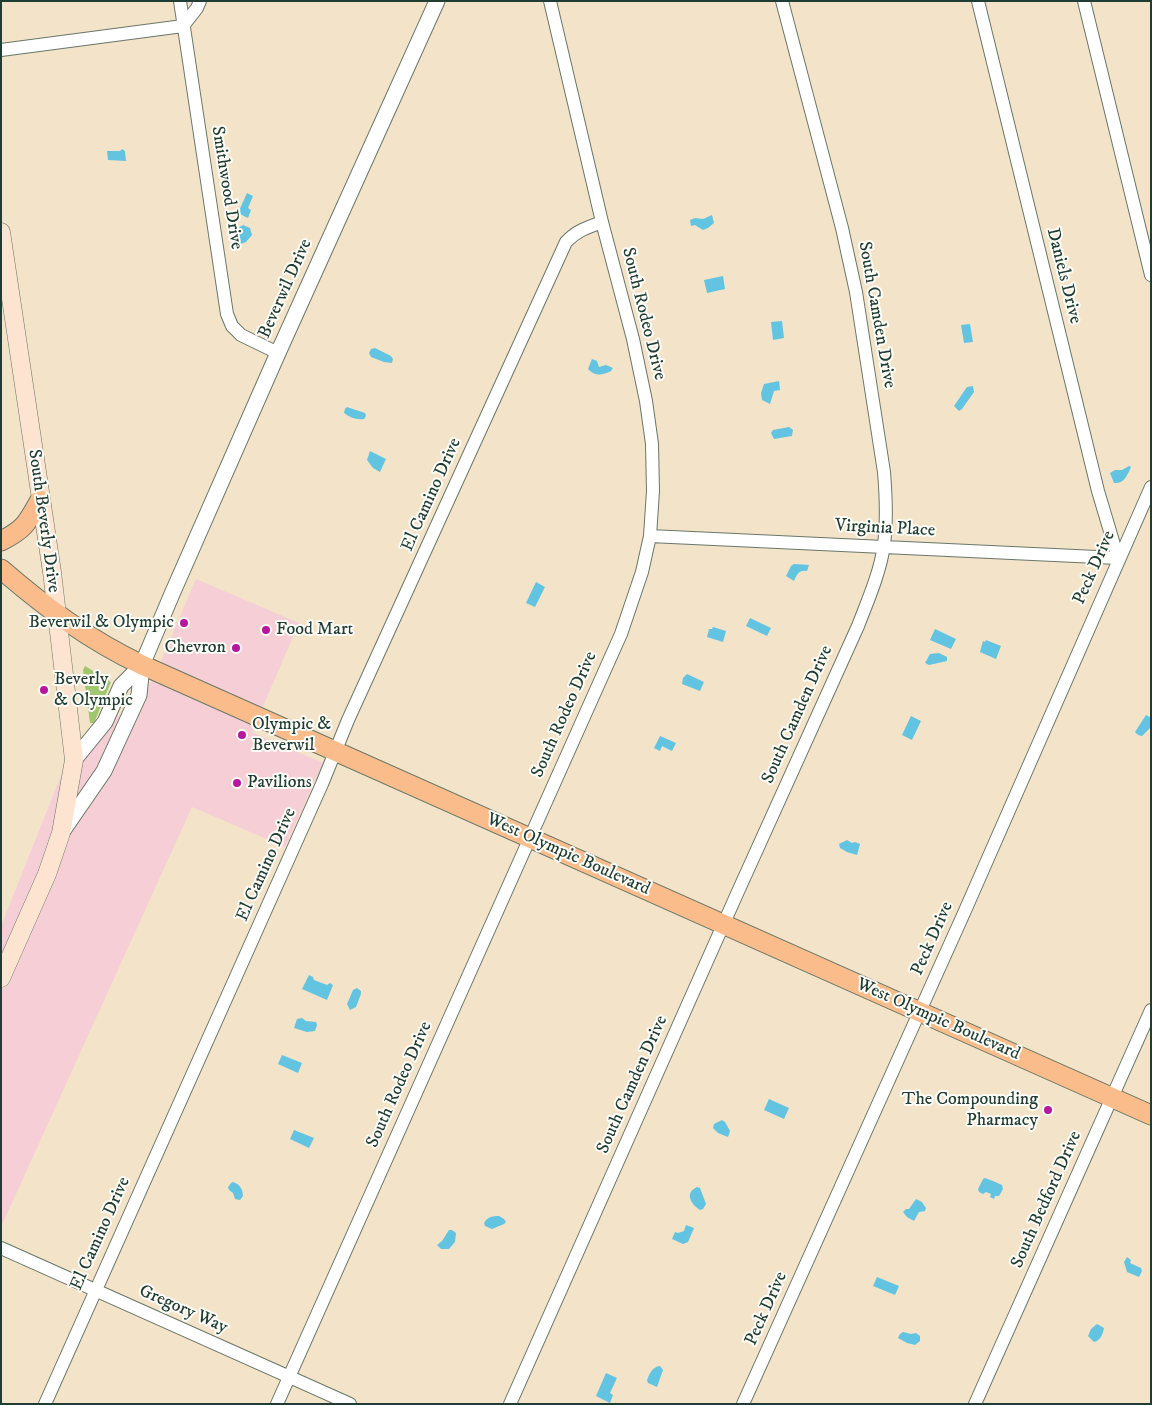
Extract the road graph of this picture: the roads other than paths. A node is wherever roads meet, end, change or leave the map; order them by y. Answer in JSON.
{"nodes":[{"id":1,"x":180,"y":1,"type":"edge"},
{"id":2,"x":200,"y":1,"type":"edge"},
{"id":3,"x":437,"y":1,"type":"edge"},
{"id":4,"x":550,"y":1,"type":"edge"},
{"id":5,"x":782,"y":1,"type":"edge"},
{"id":6,"x":978,"y":1,"type":"edge"},
{"id":7,"x":1084,"y":1,"type":"edge"},
{"id":8,"x":183,"y":26,"type":"junction"},
{"id":9,"x":1,"y":50,"type":"edge"},
{"id":10,"x":602,"y":222,"type":"junction"},
{"id":11,"x":1,"y":232,"type":"edge"},
{"id":12,"x":1151,"y":275,"type":"edge"},
{"id":13,"x":278,"y":353,"type":"junction"},
{"id":14,"x":1151,"y":487,"type":"edge"},
{"id":15,"x":40,"y":500,"type":"junction"},
{"id":16,"x":650,"y":536,"type":"junction"},
{"id":17,"x":1,"y":541,"type":"edge"},
{"id":18,"x":884,"y":546,"type":"junction"},
{"id":19,"x":1118,"y":558,"type":"junction"},
{"id":20,"x":1,"y":568,"type":"edge"},
{"id":21,"x":56,"y":613,"type":"junction"},
{"id":22,"x":142,"y":665,"type":"junction"},
{"id":23,"x":336,"y":751,"type":"junction"},
{"id":24,"x":74,"y":760,"type":"junction"},
{"id":25,"x":61,"y":833,"type":"junction"},
{"id":26,"x":529,"y":837,"type":"junction"},
{"id":27,"x":723,"y":924,"type":"junction"},
{"id":28,"x":1,"y":978,"type":"edge"},
{"id":29,"x":1151,"y":1010,"type":"edge"},
{"id":30,"x":920,"y":1012,"type":"junction"},
{"id":31,"x":1112,"y":1098,"type":"junction"},
{"id":32,"x":1151,"y":1115,"type":"edge"},
{"id":33,"x":1,"y":1248,"type":"edge"},
{"id":34,"x":96,"y":1290,"type":"junction"},
{"id":35,"x":289,"y":1376,"type":"junction"},
{"id":36,"x":45,"y":1404,"type":"edge"},
{"id":37,"x":277,"y":1404,"type":"edge"},
{"id":38,"x":350,"y":1404,"type":"edge"},
{"id":39,"x":510,"y":1404,"type":"edge"},
{"id":40,"x":743,"y":1404,"type":"edge"},
{"id":41,"x":975,"y":1404,"type":"edge"}],
"edges":[{"from":1,"to":8,"type":"street","name":"Smithwood Drive"},
{"from":2,"to":8,"type":"street"},
{"from":3,"to":13,"type":"street","name":"Beverwil Drive"},
{"from":4,"to":10,"type":"street","name":"South Rodeo Drive"},
{"from":5,"to":18,"type":"street","name":"South Camden Drive"},
{"from":6,"to":19,"type":"street","name":"Daniels Drive"},
{"from":7,"to":12,"type":"street"},
{"from":8,"to":9,"type":"street"},
{"from":8,"to":13,"type":"street","name":"Smithwood Drive"},
{"from":10,"to":16,"type":"street","name":"South Rodeo Drive"},
{"from":10,"to":23,"type":"street","name":"El Camino Drive"},
{"from":11,"to":15,"type":"main road","name":"South Beverly Drive"},
{"from":13,"to":22,"type":"street","name":"Beverwil Drive"},
{"from":14,"to":19,"type":"street","name":"Peck Drive"},
{"from":15,"to":17,"type":"main road"},
{"from":15,"to":21,"type":"main road","name":"South Beverly Drive"},
{"from":16,"to":18,"type":"street","name":"Virginia Place"},
{"from":16,"to":26,"type":"street","name":"South Rodeo Drive"},
{"from":18,"to":19,"type":"street","name":"Virginia Place"},
{"from":18,"to":27,"type":"street","name":"South Camden Drive"},
{"from":19,"to":30,"type":"street","name":"Peck Drive"},
{"from":20,"to":21,"type":"main road","name":"West Olympic Boulevard"},
{"from":21,"to":22,"type":"main road","name":"West Olympic Boulevard"},
{"from":21,"to":24,"type":"main road","name":"South Beverly Drive"},
{"from":22,"to":23,"type":"main road","name":"West Olympic Boulevard"},
{"from":22,"to":24,"type":"street"},
{"from":22,"to":25,"type":"street"},
{"from":23,"to":26,"type":"main road","name":"West Olympic Boulevard"},
{"from":23,"to":34,"type":"street","name":"El Camino Drive"},
{"from":24,"to":25,"type":"main road","name":"South Beverly Drive"},
{"from":25,"to":28,"type":"main road","name":"South Beverly Drive"},
{"from":26,"to":27,"type":"main road","name":"West Olympic Boulevard"},
{"from":26,"to":35,"type":"street","name":"South Rodeo Drive"},
{"from":27,"to":30,"type":"main road","name":"West Olympic Boulevard"},
{"from":27,"to":39,"type":"street","name":"South Camden Drive"},
{"from":29,"to":31,"type":"street","name":"South Bedford Drive"},
{"from":30,"to":31,"type":"main road","name":"West Olympic Boulevard"},
{"from":30,"to":40,"type":"street","name":"Peck Drive"},
{"from":31,"to":32,"type":"main road","name":"West Olympic Boulevard"},
{"from":31,"to":41,"type":"street","name":"South Bedford Drive"},
{"from":33,"to":34,"type":"street","name":"Gregory Way"},
{"from":34,"to":35,"type":"street","name":"Gregory Way"},
{"from":34,"to":36,"type":"street","name":"El Camino Drive"},
{"from":35,"to":37,"type":"street","name":"South Rodeo Drive"},
{"from":35,"to":38,"type":"street","name":"Gregory Way"}]}
